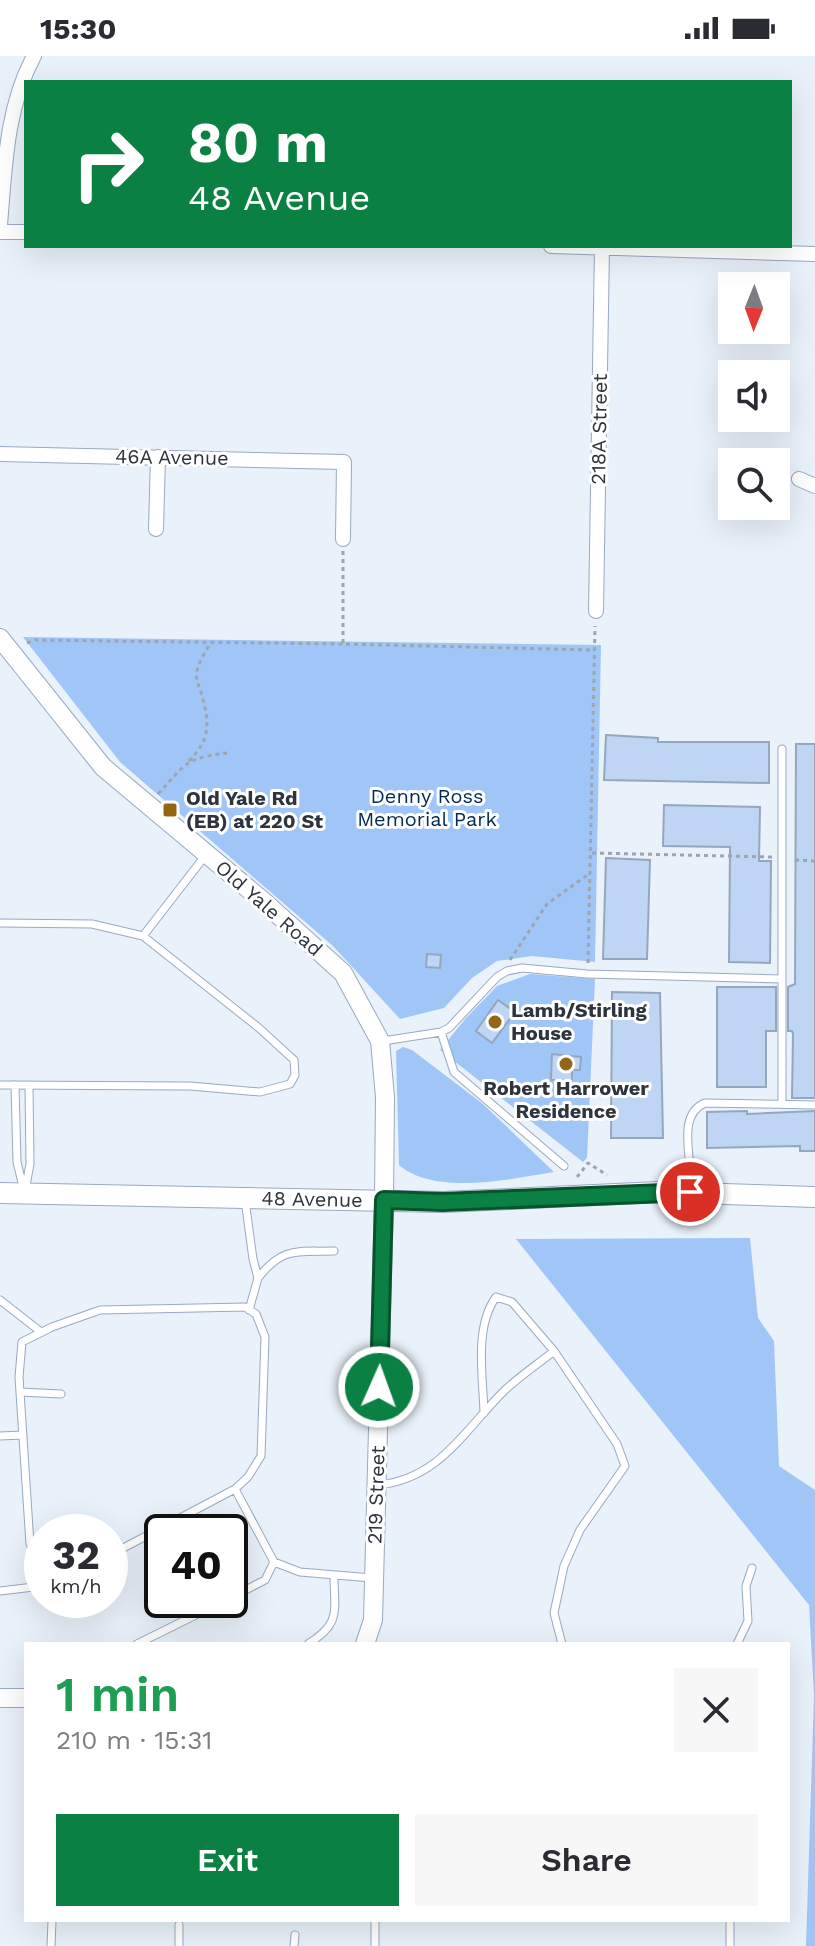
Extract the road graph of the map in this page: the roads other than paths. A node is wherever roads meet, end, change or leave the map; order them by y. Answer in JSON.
{"nodes":[{"id":1,"x":34,"y":56,"type":"edge"},
{"id":2,"x":0,"y":225,"type":"edge"},
{"id":3,"x":0,"y":232,"type":"edge"},
{"id":4,"x":24,"y":232,"type":"edge"},
{"id":5,"x":602,"y":248,"type":"edge"},
{"id":6,"x":632,"y":248,"type":"edge"},
{"id":7,"x":815,"y":254,"type":"edge"},
{"id":8,"x":0,"y":454,"type":"edge"},
{"id":9,"x":158,"y":457,"type":"junction"},
{"id":10,"x":799,"y":479,"type":"dead end"},
{"id":11,"x":815,"y":486,"type":"edge"},
{"id":12,"x":156,"y":529,"type":"dead end"},
{"id":13,"x":343,"y":539,"type":"road end"},
{"id":14,"x":596,"y":611,"type":"road end"},
{"id":15,"x":5,"y":645,"type":"edge"},
{"id":16,"x":782,"y":749,"type":"dead end"},
{"id":17,"x":206,"y":854,"type":"junction"},
{"id":18,"x":0,"y":923,"type":"edge"},
{"id":19,"x":143,"y":936,"type":"junction"},
{"id":20,"x":782,"y":979,"type":"junction"},
{"id":21,"x":441,"y":1032,"type":"junction"},
{"id":22,"x":380,"y":1041,"type":"junction"},
{"id":23,"x":0,"y":1085,"type":"edge"},
{"id":24,"x":15,"y":1085,"type":"junction"},
{"id":25,"x":29,"y":1085,"type":"junction"},
{"id":26,"x":782,"y":1104,"type":"junction"},
{"id":27,"x":815,"y":1105,"type":"edge"},
{"id":28,"x":564,"y":1166,"type":"dead end"},
{"id":29,"x":690,"y":1169,"type":"dead end"},
{"id":30,"x":0,"y":1193,"type":"edge"},
{"id":31,"x":25,"y":1193,"type":"junction"},
{"id":32,"x":245,"y":1197,"type":"junction"},
{"id":33,"x":815,"y":1197,"type":"edge"},
{"id":34,"x":384,"y":1200,"type":"junction"},
{"id":35,"x":334,"y":1251,"type":"dead end"},
{"id":36,"x":258,"y":1278,"type":"junction"},
{"id":37,"x":0,"y":1300,"type":"edge"},
{"id":38,"x":249,"y":1310,"type":"junction"},
{"id":39,"x":41,"y":1332,"type":"junction"},
{"id":40,"x":554,"y":1351,"type":"junction"},
{"id":41,"x":20,"y":1392,"type":"junction"},
{"id":42,"x":61,"y":1394,"type":"dead end"},
{"id":43,"x":484,"y":1413,"type":"junction"},
{"id":44,"x":23,"y":1435,"type":"junction"},
{"id":45,"x":0,"y":1436,"type":"edge"},
{"id":46,"x":376,"y":1485,"type":"junction"},
{"id":47,"x":235,"y":1489,"type":"junction"},
{"id":48,"x":28,"y":1514,"type":"edge"},
{"id":49,"x":128,"y":1545,"type":"edge"},
{"id":50,"x":274,"y":1562,"type":"junction"},
{"id":51,"x":752,"y":1568,"type":"dead end"},
{"id":52,"x":334,"y":1575,"type":"junction"},
{"id":53,"x":374,"y":1578,"type":"junction"},
{"id":54,"x":24,"y":1588,"type":"edge"},
{"id":55,"x":248,"y":1589,"type":"edge"},
{"id":56,"x":0,"y":1591,"type":"edge"},
{"id":57,"x":190,"y":1618,"type":"edge"},
{"id":58,"x":141,"y":1642,"type":"edge"},
{"id":59,"x":311,"y":1642,"type":"edge"},
{"id":60,"x":366,"y":1642,"type":"edge"},
{"id":61,"x":561,"y":1642,"type":"edge"},
{"id":62,"x":738,"y":1642,"type":"edge"},
{"id":63,"x":0,"y":1698,"type":"edge"},
{"id":64,"x":24,"y":1698,"type":"edge"},
{"id":65,"x":52,"y":1922,"type":"edge"},
{"id":66,"x":375,"y":1922,"type":"edge"},
{"id":67,"x":730,"y":1922,"type":"edge"},
{"id":68,"x":179,"y":1925,"type":"dead end"},
{"id":69,"x":295,"y":1935,"type":"dead end"},
{"id":70,"x":51,"y":1946,"type":"edge"},
{"id":71,"x":179,"y":1946,"type":"edge"},
{"id":72,"x":294,"y":1946,"type":"edge"},
{"id":73,"x":375,"y":1946,"type":"edge"},
{"id":74,"x":730,"y":1946,"type":"edge"}],
"edges":[{"from":1,"to":2,"type":"street"},
{"from":3,"to":4,"type":"street"},
{"from":5,"to":14,"type":"street","name":"218A Street"},
{"from":6,"to":7,"type":"street"},
{"from":8,"to":9,"type":"street","name":"46A Avenue"},
{"from":9,"to":12,"type":"street"},
{"from":9,"to":13,"type":"street","name":"46A Avenue"},
{"from":10,"to":11,"type":"street"},
{"from":15,"to":17,"type":"street","name":"Old Yale Road"},
{"from":16,"to":20,"type":"lane"},
{"from":17,"to":19,"type":"lane"},
{"from":17,"to":22,"type":"street","name":"Old Yale Road"},
{"from":18,"to":19,"type":"lane"},
{"from":19,"to":25,"type":"lane"},
{"from":20,"to":21,"type":"lane"},
{"from":20,"to":26,"type":"lane"},
{"from":21,"to":22,"type":"lane"},
{"from":21,"to":28,"type":"lane"},
{"from":22,"to":34,"type":"street","name":"Old Yale Road"},
{"from":23,"to":24,"type":"lane"},
{"from":24,"to":25,"type":"lane"},
{"from":24,"to":31,"type":"lane"},
{"from":25,"to":31,"type":"lane"},
{"from":26,"to":27,"type":"lane"},
{"from":26,"to":29,"type":"lane"},
{"from":30,"to":31,"type":"main road","name":"48 Avenue"},
{"from":31,"to":32,"type":"main road","name":"48 Avenue"},
{"from":32,"to":34,"type":"main road","name":"48 Avenue"},
{"from":32,"to":36,"type":"lane"},
{"from":33,"to":34,"type":"main road","name":"48 Avenue"},
{"from":34,"to":46,"type":"street","name":"219 Street"},
{"from":35,"to":36,"type":"lane"},
{"from":36,"to":38,"type":"lane"},
{"from":37,"to":39,"type":"lane"},
{"from":38,"to":39,"type":"lane"},
{"from":38,"to":47,"type":"lane"},
{"from":39,"to":41,"type":"lane"},
{"from":40,"to":43,"type":"lane"},
{"from":40,"to":43,"type":"lane"},
{"from":40,"to":61,"type":"lane"},
{"from":41,"to":42,"type":"lane"},
{"from":41,"to":44,"type":"lane"},
{"from":43,"to":46,"type":"lane"},
{"from":44,"to":45,"type":"lane"},
{"from":44,"to":48,"type":"lane"},
{"from":46,"to":53,"type":"street","name":"219 Street"},
{"from":47,"to":49,"type":"lane"},
{"from":47,"to":50,"type":"lane"},
{"from":50,"to":52,"type":"lane"},
{"from":50,"to":55,"type":"lane"},
{"from":51,"to":62,"type":"lane"},
{"from":52,"to":53,"type":"lane"},
{"from":52,"to":59,"type":"lane"},
{"from":53,"to":60,"type":"street","name":"219 Street"},
{"from":54,"to":56,"type":"lane"},
{"from":57,"to":58,"type":"lane"},
{"from":63,"to":64,"type":"street"},
{"from":65,"to":70,"type":"lane"},
{"from":66,"to":73,"type":"lane"},
{"from":67,"to":74,"type":"lane"},
{"from":68,"to":71,"type":"lane"},
{"from":69,"to":72,"type":"lane"}]}
